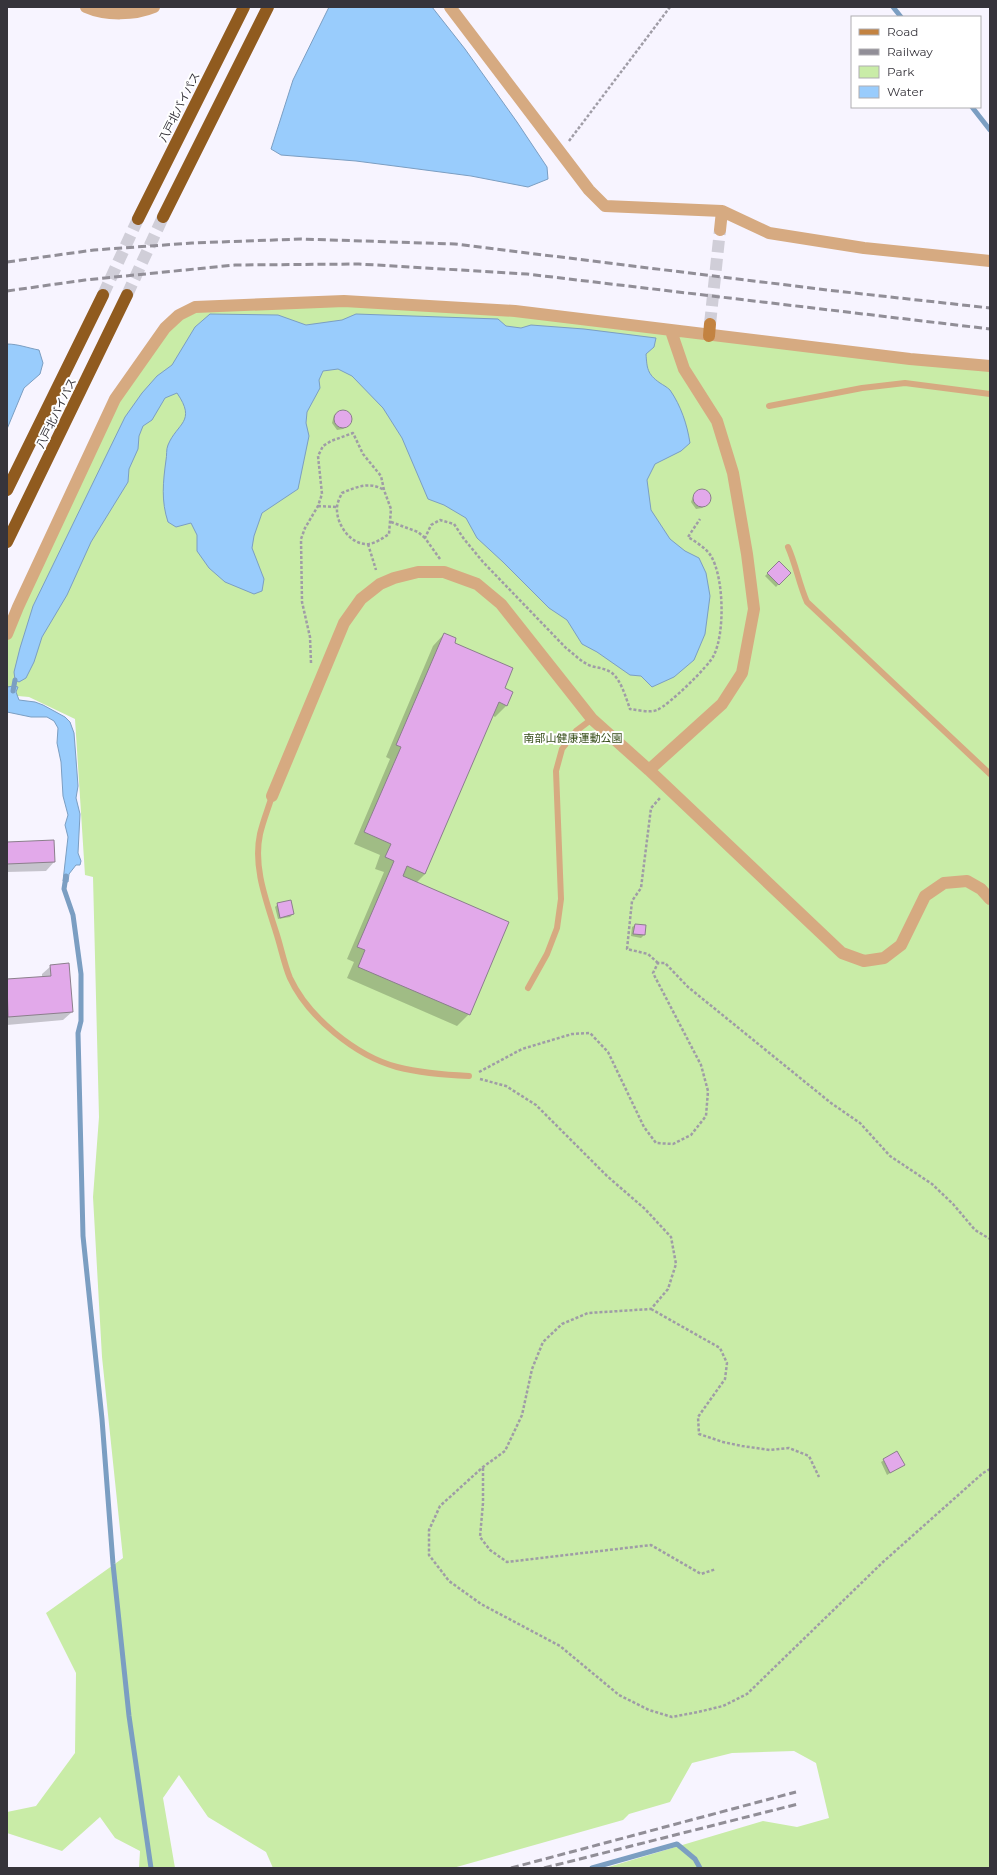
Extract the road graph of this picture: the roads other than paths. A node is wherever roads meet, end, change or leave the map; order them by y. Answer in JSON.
{"nodes":[{"id":1,"x":86,"y":7,"type":"edge"},
{"id":2,"x":154,"y":7,"type":"edge"},
{"id":3,"x":244,"y":7,"type":"edge"},
{"id":4,"x":268,"y":7,"type":"edge"},
{"id":5,"x":450,"y":7,"type":"edge"},
{"id":6,"x":722,"y":211,"type":"junction"},
{"id":7,"x":163,"y":217,"type":"tunnel mouth"},
{"id":8,"x":138,"y":219,"type":"tunnel mouth"},
{"id":9,"x":720,"y":230,"type":"tunnel mouth"},
{"id":10,"x":990,"y":261,"type":"edge"},
{"id":11,"x":103,"y":295,"type":"tunnel mouth"},
{"id":12,"x":127,"y":295,"type":"tunnel mouth"},
{"id":13,"x":671,"y":331,"type":"junction"},
{"id":14,"x":990,"y":366,"type":"edge"},
{"id":15,"x":990,"y":394,"type":"edge"},
{"id":16,"x":769,"y":406,"type":"dead end"},
{"id":17,"x":7,"y":490,"type":"edge"},
{"id":18,"x":7,"y":542,"type":"edge"},
{"id":19,"x":788,"y":547,"type":"dead end"},
{"id":20,"x":7,"y":634,"type":"edge"},
{"id":21,"x":592,"y":719,"type":"junction"},
{"id":22,"x":649,"y":770,"type":"junction"},
{"id":23,"x":990,"y":774,"type":"edge"},
{"id":24,"x":272,"y":796,"type":"joint"},
{"id":25,"x":990,"y":899,"type":"edge"},
{"id":26,"x":528,"y":988,"type":"dead end"},
{"id":27,"x":469,"y":1076,"type":"road end"}],
"edges":[{"from":1,"to":2,"type":"street"},
{"from":3,"to":8,"type":"highway","name":"八戸北バイパス"},
{"from":4,"to":7,"type":"highway"},
{"from":5,"to":6,"type":"street"},
{"from":6,"to":9,"type":"street"},
{"from":6,"to":10,"type":"street"},
{"from":11,"to":17,"type":"highway","name":"八戸北バイパス"},
{"from":12,"to":18,"type":"highway","name":"八戸北バイパス"},
{"from":13,"to":14,"type":"street"},
{"from":13,"to":20,"type":"street"},
{"from":13,"to":22,"type":"street"},
{"from":15,"to":16,"type":"lane"},
{"from":19,"to":23,"type":"lane"},
{"from":21,"to":22,"type":"street"},
{"from":21,"to":24,"type":"street"},
{"from":21,"to":26,"type":"lane"},
{"from":22,"to":25,"type":"street"},
{"from":24,"to":27,"type":"lane"}]}
